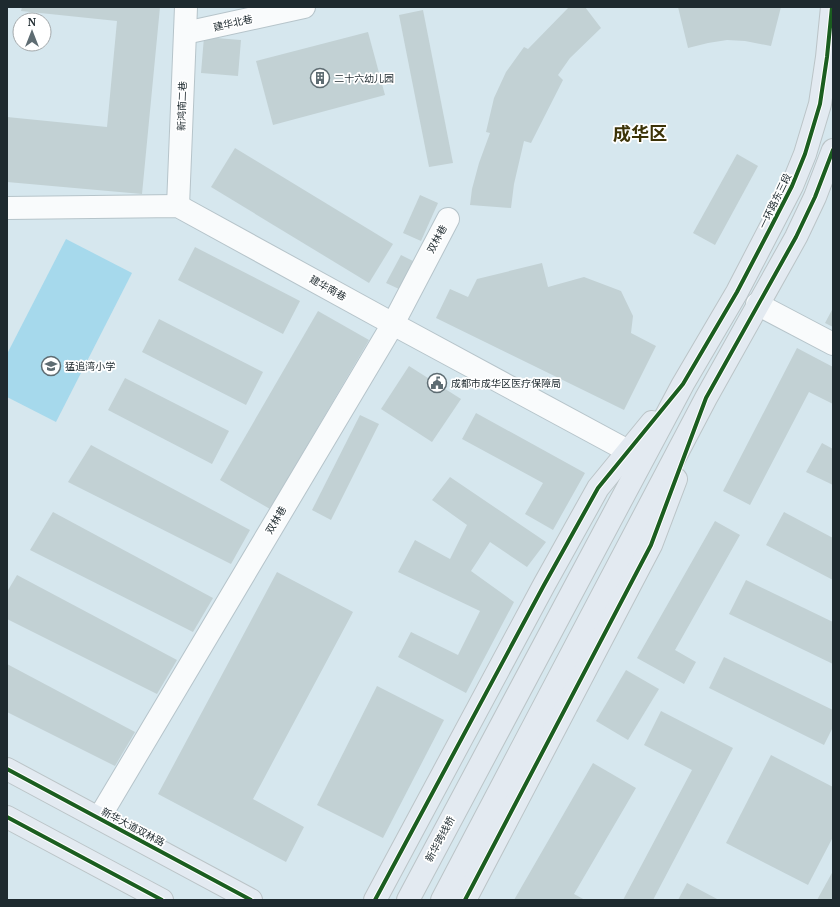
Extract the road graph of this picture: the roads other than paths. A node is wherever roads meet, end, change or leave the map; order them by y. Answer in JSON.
{"nodes":[{"id":1,"x":186,"y":7,"type":"edge"},
{"id":2,"x":304,"y":7,"type":"edge"},
{"id":3,"x":832,"y":7,"type":"edge"},
{"id":4,"x":185,"y":33,"type":"junction"},
{"id":5,"x":833,"y":150,"type":"edge"},
{"id":6,"x":178,"y":206,"type":"junction"},
{"id":7,"x":7,"y":208,"type":"edge"},
{"id":8,"x":448,"y":219,"type":"dead end"},
{"id":9,"x":757,"y":304,"type":"junction"},
{"id":10,"x":393,"y":324,"type":"junction"},
{"id":11,"x":833,"y":344,"type":"edge"},
{"id":12,"x":683,"y":384,"type":"junction"},
{"id":13,"x":706,"y":398,"type":"junction"},
{"id":14,"x":628,"y":451,"type":"junction"},
{"id":15,"x":7,"y":769,"type":"edge"},
{"id":16,"x":7,"y":817,"type":"edge"},
{"id":17,"x":100,"y":818,"type":"junction"},
{"id":18,"x":162,"y":900,"type":"edge"},
{"id":19,"x":252,"y":900,"type":"edge"},
{"id":20,"x":375,"y":900,"type":"edge"},
{"id":21,"x":408,"y":900,"type":"edge"},
{"id":22,"x":442,"y":900,"type":"edge"},
{"id":23,"x":465,"y":900,"type":"edge"}],
"edges":[{"from":1,"to":4,"type":"street","name":"新鸿南二巷"},
{"from":2,"to":4,"type":"street","name":"建华北巷"},
{"from":3,"to":12,"type":"main road","name":"一环路东三段"},
{"from":4,"to":6,"type":"street","name":"新鸿南二巷"},
{"from":5,"to":9,"type":"main road"},
{"from":6,"to":7,"type":"street","name":"建华南巷"},
{"from":6,"to":10,"type":"street","name":"建华南巷"},
{"from":8,"to":10,"type":"street","name":"双林巷"},
{"from":9,"to":11,"type":"street"},
{"from":9,"to":13,"type":"main road"},
{"from":10,"to":14,"type":"street","name":"建华南巷"},
{"from":10,"to":17,"type":"street","name":"双林巷"},
{"from":12,"to":14,"type":"main road"},
{"from":12,"to":21,"type":"main road","name":"新华跨线桥"},
{"from":13,"to":22,"type":"main road"},
{"from":13,"to":23,"type":"main road"},
{"from":14,"to":20,"type":"main road"},
{"from":15,"to":17,"type":"main road","name":"新华大道双林路"},
{"from":16,"to":18,"type":"main road"},
{"from":17,"to":19,"type":"main road","name":"新华大道双林路"}]}
